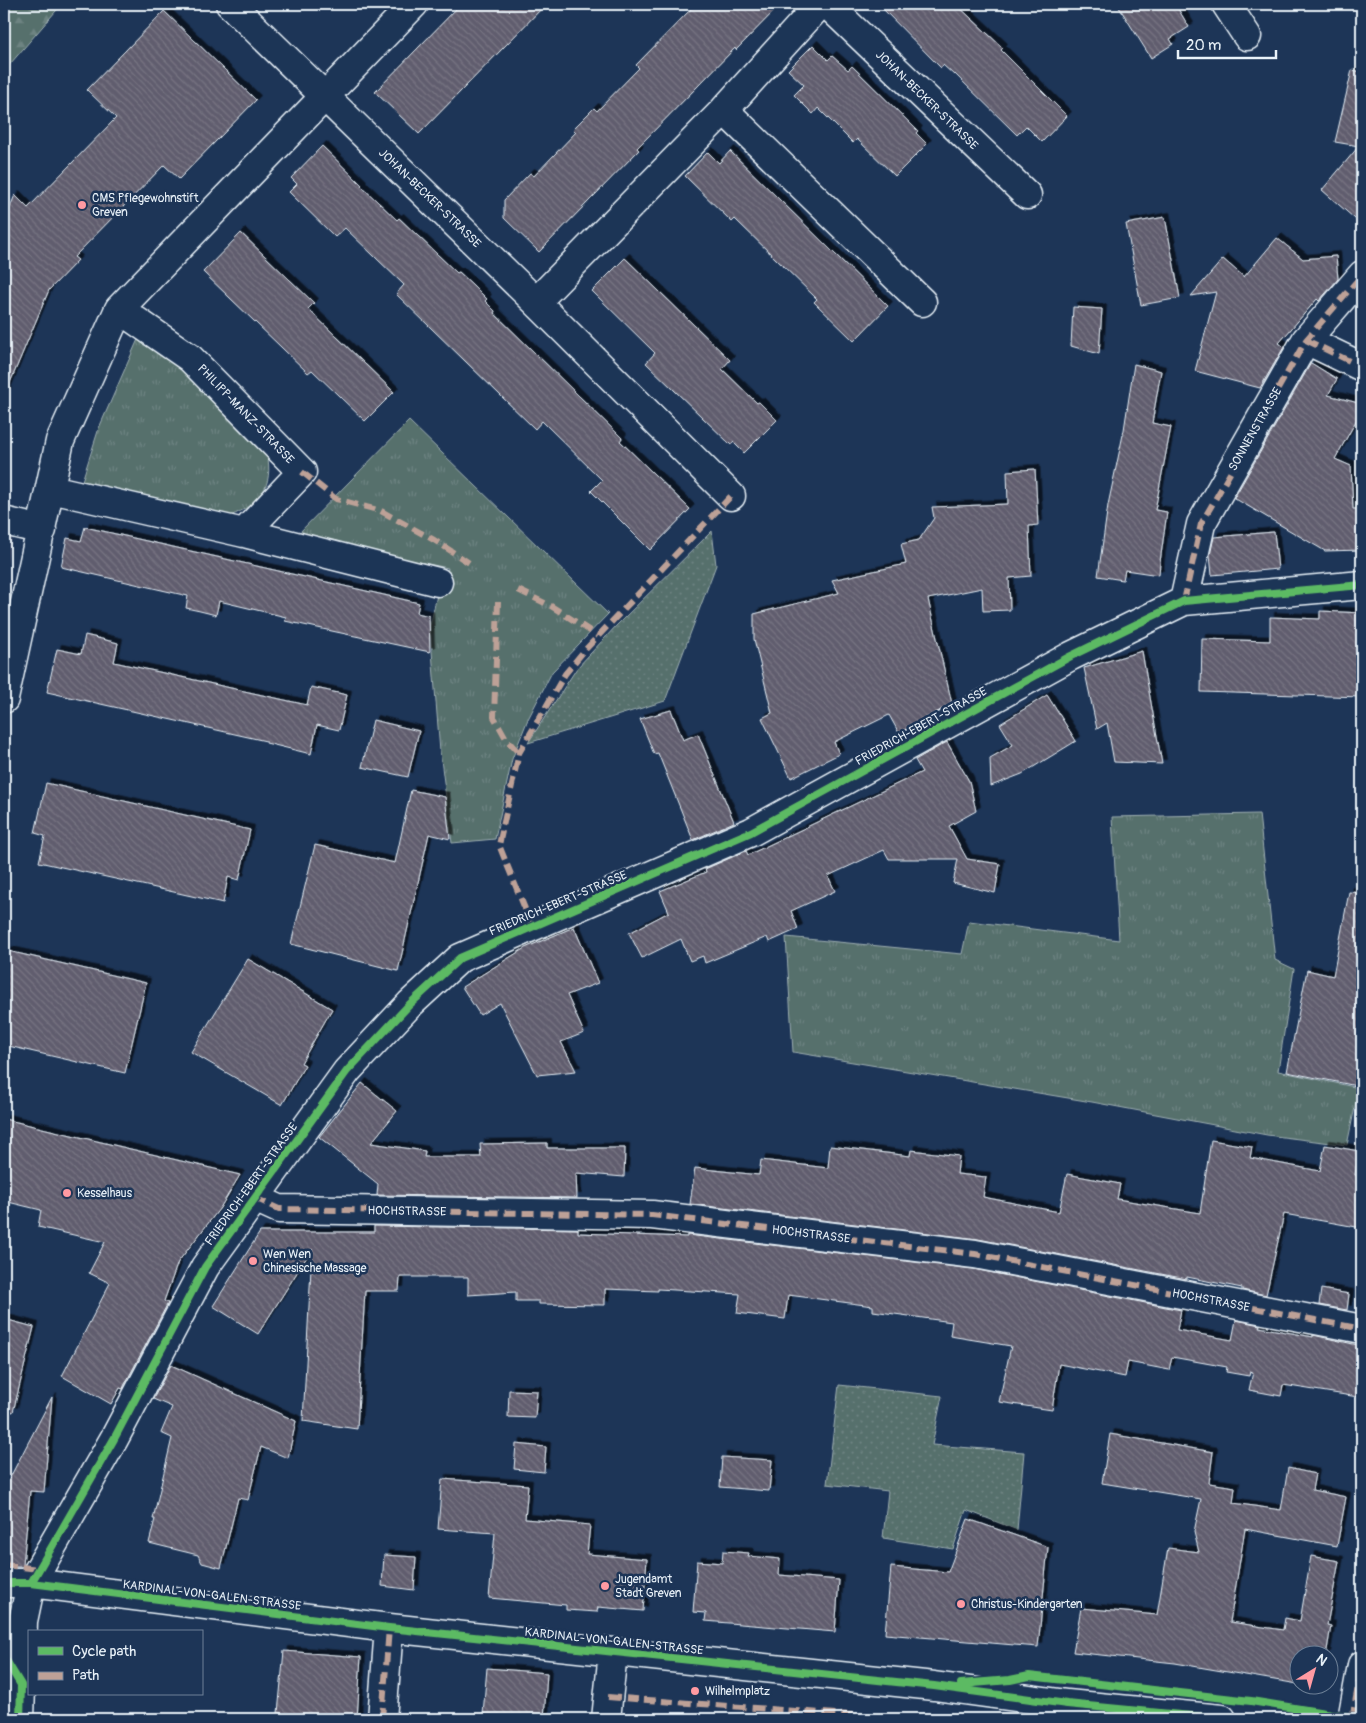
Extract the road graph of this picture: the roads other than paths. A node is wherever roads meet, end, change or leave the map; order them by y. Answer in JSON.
{"nodes":[{"id":1,"x":230,"y":4,"type":"edge"},
{"id":2,"x":414,"y":4,"type":"edge"},
{"id":3,"x":820,"y":4,"type":"edge"},
{"id":4,"x":827,"y":4,"type":"edge"},
{"id":5,"x":1226,"y":4,"type":"edge"},
{"id":6,"x":1247,"y":36,"type":"dead end"},
{"id":7,"x":324,"y":95,"type":"junction"},
{"id":8,"x":724,"y":110,"type":"junction"},
{"id":9,"x":1027,"y":195,"type":"dead end"},
{"id":10,"x":1362,"y":275,"type":"edge"},
{"id":11,"x":536,"y":302,"type":"junction"},
{"id":12,"x":922,"y":302,"type":"dead end"},
{"id":13,"x":119,"y":309,"type":"junction"},
{"id":14,"x":1306,"y":340,"type":"junction"},
{"id":15,"x":1362,"y":367,"type":"edge"},
{"id":16,"x":51,"y":489,"type":"junction"},
{"id":17,"x":731,"y":496,"type":"dead end"},
{"id":18,"x":4,"y":521,"type":"edge"},
{"id":19,"x":42,"y":530,"type":"junction"},
{"id":20,"x":244,"y":533,"type":"junction"},
{"id":21,"x":438,"y":582,"type":"dead end"},
{"id":22,"x":1362,"y":585,"type":"edge"},
{"id":23,"x":1184,"y":601,"type":"junction"},
{"id":24,"x":4,"y":698,"type":"edge"},
{"id":25,"x":255,"y":1198,"type":"junction"},
{"id":26,"x":1362,"y":1330,"type":"edge"},
{"id":27,"x":4,"y":1583,"type":"edge"},
{"id":28,"x":31,"y":1583,"type":"junction"},
{"id":29,"x":389,"y":1628,"type":"junction"},
{"id":30,"x":613,"y":1652,"type":"junction"},
{"id":31,"x":1362,"y":1665,"type":"edge"},
{"id":32,"x":20,"y":1719,"type":"edge"},
{"id":33,"x":382,"y":1719,"type":"edge"},
{"id":34,"x":606,"y":1719,"type":"edge"},
{"id":35,"x":1222,"y":1719,"type":"edge"},
{"id":36,"x":1352,"y":1719,"type":"edge"}],
"edges":[{"from":1,"to":7,"type":"street"},
{"from":2,"to":7,"type":"street"},
{"from":3,"to":8,"type":"street"},
{"from":4,"to":9,"type":"street","name":"JOHAN-BECKER-STRASSE"},
{"from":5,"to":6,"type":"street"},
{"from":7,"to":11,"type":"street","name":"JOHAN-BECKER-STRASSE"},
{"from":7,"to":13,"type":"street"},
{"from":8,"to":11,"type":"street"},
{"from":8,"to":12,"type":"street"},
{"from":10,"to":14,"type":"street","name":"SONNENSTRASSE"},
{"from":11,"to":17,"type":"street","name":"JOHAN-BECKER-STRASSE"},
{"from":13,"to":16,"type":"street"},
{"from":13,"to":20,"type":"street","name":"PHILIPP-MANZ-STRASSE"},
{"from":14,"to":15,"type":"street"},
{"from":14,"to":23,"type":"street","name":"SONNENSTRASSE"},
{"from":16,"to":19,"type":"street"},
{"from":16,"to":20,"type":"street"},
{"from":18,"to":19,"type":"street"},
{"from":19,"to":24,"type":"street"},
{"from":20,"to":21,"type":"street"},
{"from":22,"to":23,"type":"street","name":"FRIEDRICH-EBERT-STRASSE"},
{"from":23,"to":25,"type":"street","name":"FRIEDRICH-EBERT-STRASSE"},
{"from":25,"to":26,"type":"street","name":"HOCHSTRASSE"},
{"from":25,"to":28,"type":"street","name":"FRIEDRICH-EBERT-STRASSE"},
{"from":27,"to":28,"type":"street","name":"KARDINAL-VON-GALEN-STRASSE"},
{"from":28,"to":29,"type":"street","name":"KARDINAL-VON-GALEN-STRASSE"},
{"from":28,"to":32,"type":"street","name":"FRIEDRICH-EBERT-STRASSE"},
{"from":29,"to":30,"type":"street","name":"KARDINAL-VON-GALEN-STRASSE"},
{"from":29,"to":33,"type":"street"},
{"from":30,"to":34,"type":"street"},
{"from":30,"to":35,"type":"street","name":"KARDINAL-VON-GALEN-STRASSE"},
{"from":31,"to":36,"type":"street"}]}
